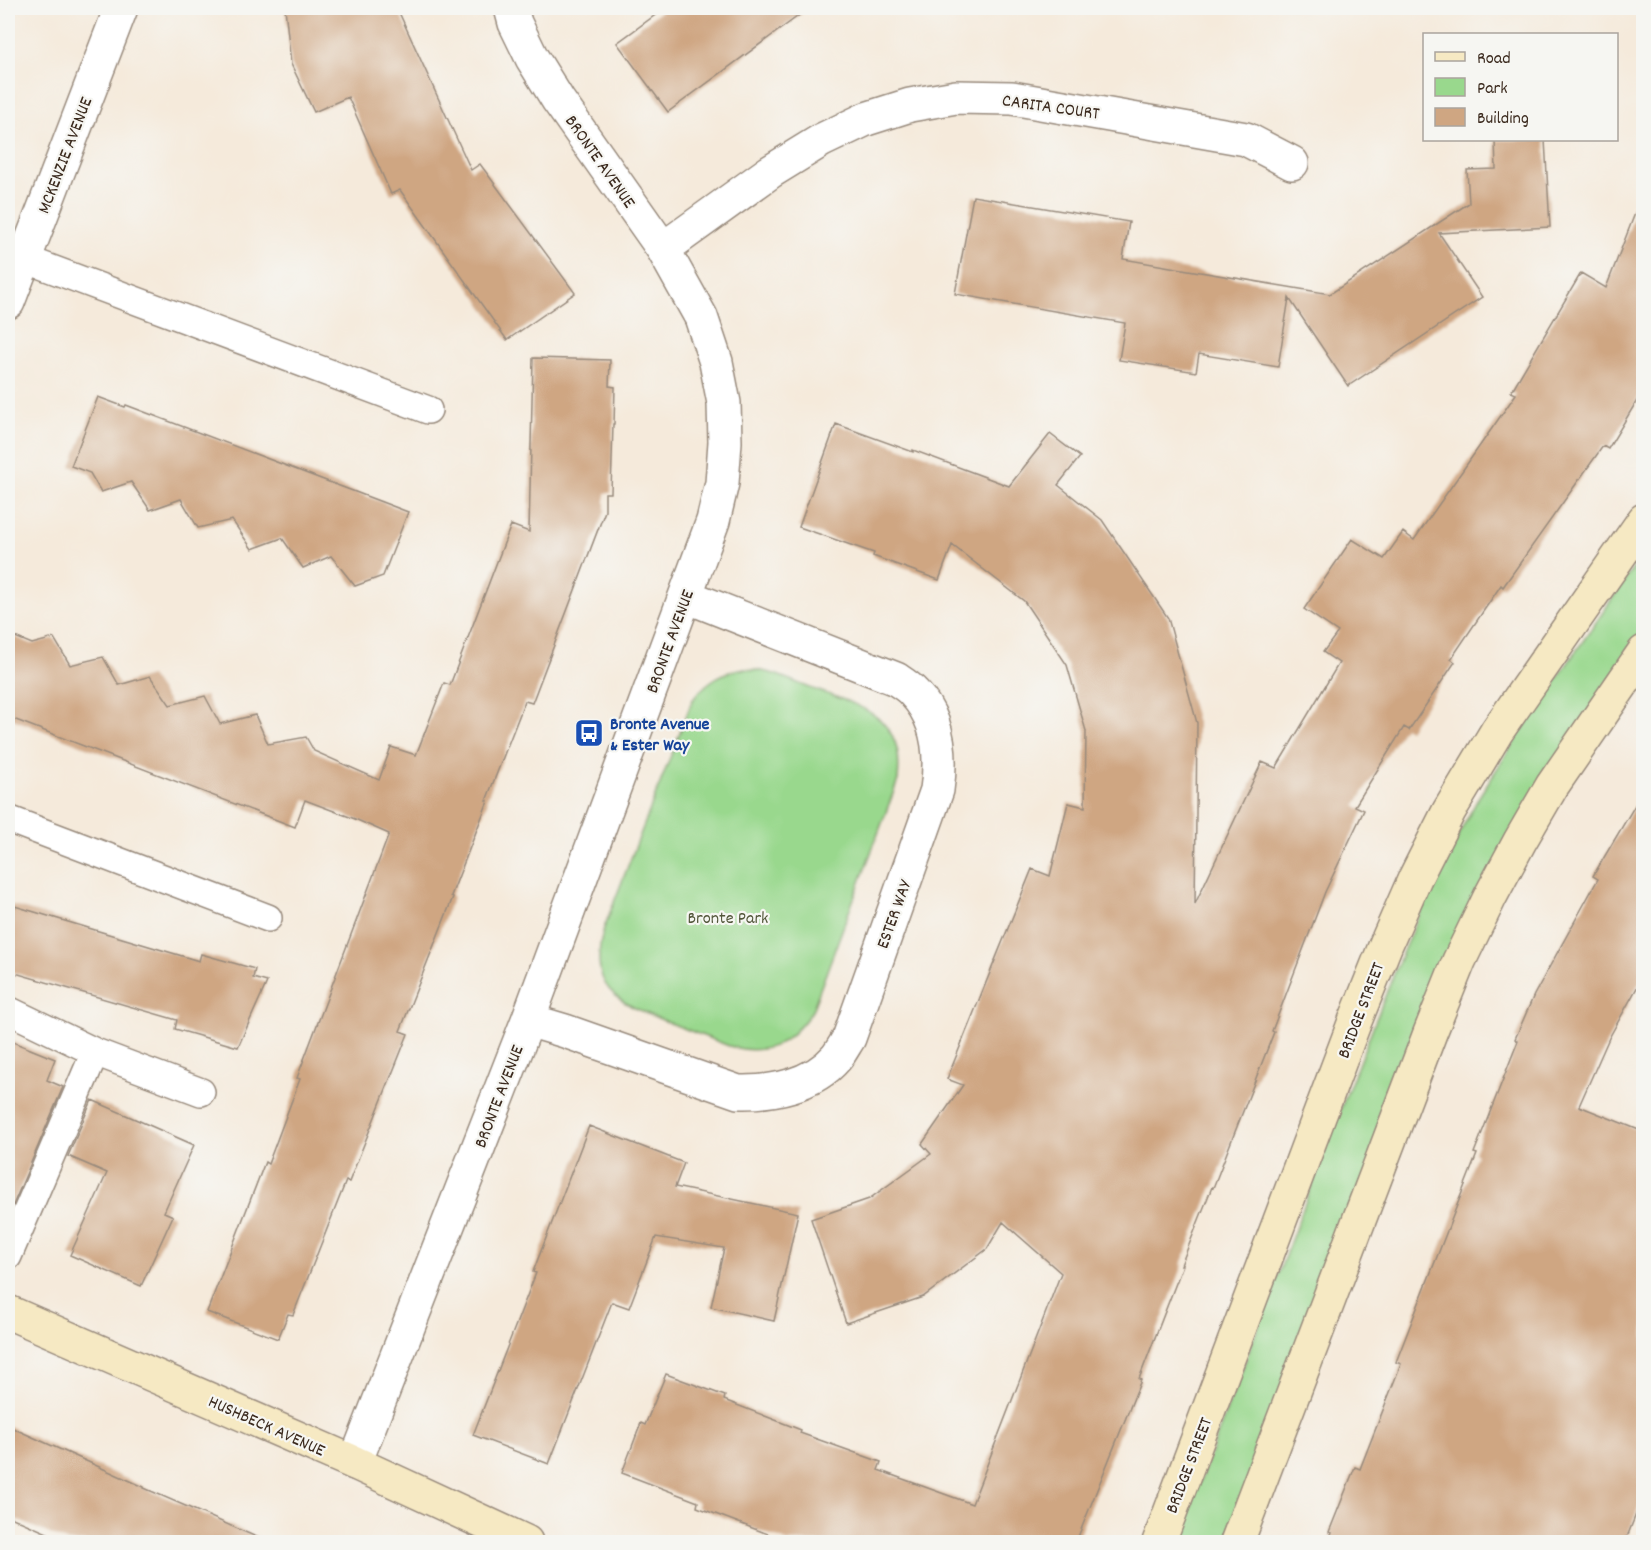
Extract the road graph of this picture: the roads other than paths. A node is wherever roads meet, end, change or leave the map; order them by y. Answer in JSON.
{"nodes":[{"id":1,"x":121,"y":8,"type":"edge"},
{"id":2,"x":511,"y":8,"type":"edge"},
{"id":3,"x":1292,"y":163,"type":"dead end"},
{"id":4,"x":663,"y":249,"type":"junction"},
{"id":5,"x":25,"y":258,"type":"junction"},
{"id":6,"x":8,"y":302,"type":"edge"},
{"id":7,"x":428,"y":410,"type":"dead end"},
{"id":8,"x":1644,"y":520,"type":"edge"},
{"id":9,"x":686,"y":596,"type":"junction"},
{"id":10,"x":1644,"y":652,"type":"edge"},
{"id":11,"x":8,"y":819,"type":"edge"},
{"id":12,"x":268,"y":918,"type":"dead end"},
{"id":13,"x":8,"y":1010,"type":"edge"},
{"id":14,"x":528,"y":1020,"type":"junction"},
{"id":15,"x":95,"y":1052,"type":"junction"},
{"id":16,"x":201,"y":1092,"type":"dead end"},
{"id":17,"x":8,"y":1256,"type":"edge"},
{"id":18,"x":8,"y":1312,"type":"edge"},
{"id":19,"x":354,"y":1463,"type":"junction"},
{"id":20,"x":526,"y":1542,"type":"edge"},
{"id":21,"x":1159,"y":1542,"type":"edge"},
{"id":22,"x":1237,"y":1542,"type":"edge"}],
"edges":[{"from":1,"to":5,"type":"street","name":"MCKENZIE AVENUE"},
{"from":2,"to":4,"type":"street","name":"BRONTE AVENUE"},
{"from":3,"to":4,"type":"street","name":"CARITA COURT"},
{"from":4,"to":9,"type":"street","name":"BRONTE AVENUE"},
{"from":5,"to":6,"type":"street","name":"MCKENZIE AVENUE"},
{"from":5,"to":7,"type":"lane"},
{"from":8,"to":21,"type":"street","name":"BRIDGE STREET"},
{"from":9,"to":14,"type":"street","name":"BRONTE AVENUE"},
{"from":9,"to":14,"type":"street","name":"ESTER WAY"},
{"from":10,"to":22,"type":"street"},
{"from":11,"to":12,"type":"lane"},
{"from":13,"to":15,"type":"lane"},
{"from":14,"to":19,"type":"street","name":"BRONTE AVENUE"},
{"from":15,"to":16,"type":"lane"},
{"from":15,"to":17,"type":"lane"},
{"from":18,"to":19,"type":"street","name":"HUSHBECK AVENUE"},
{"from":19,"to":20,"type":"street","name":"HUSHBECK AVENUE"}]}
